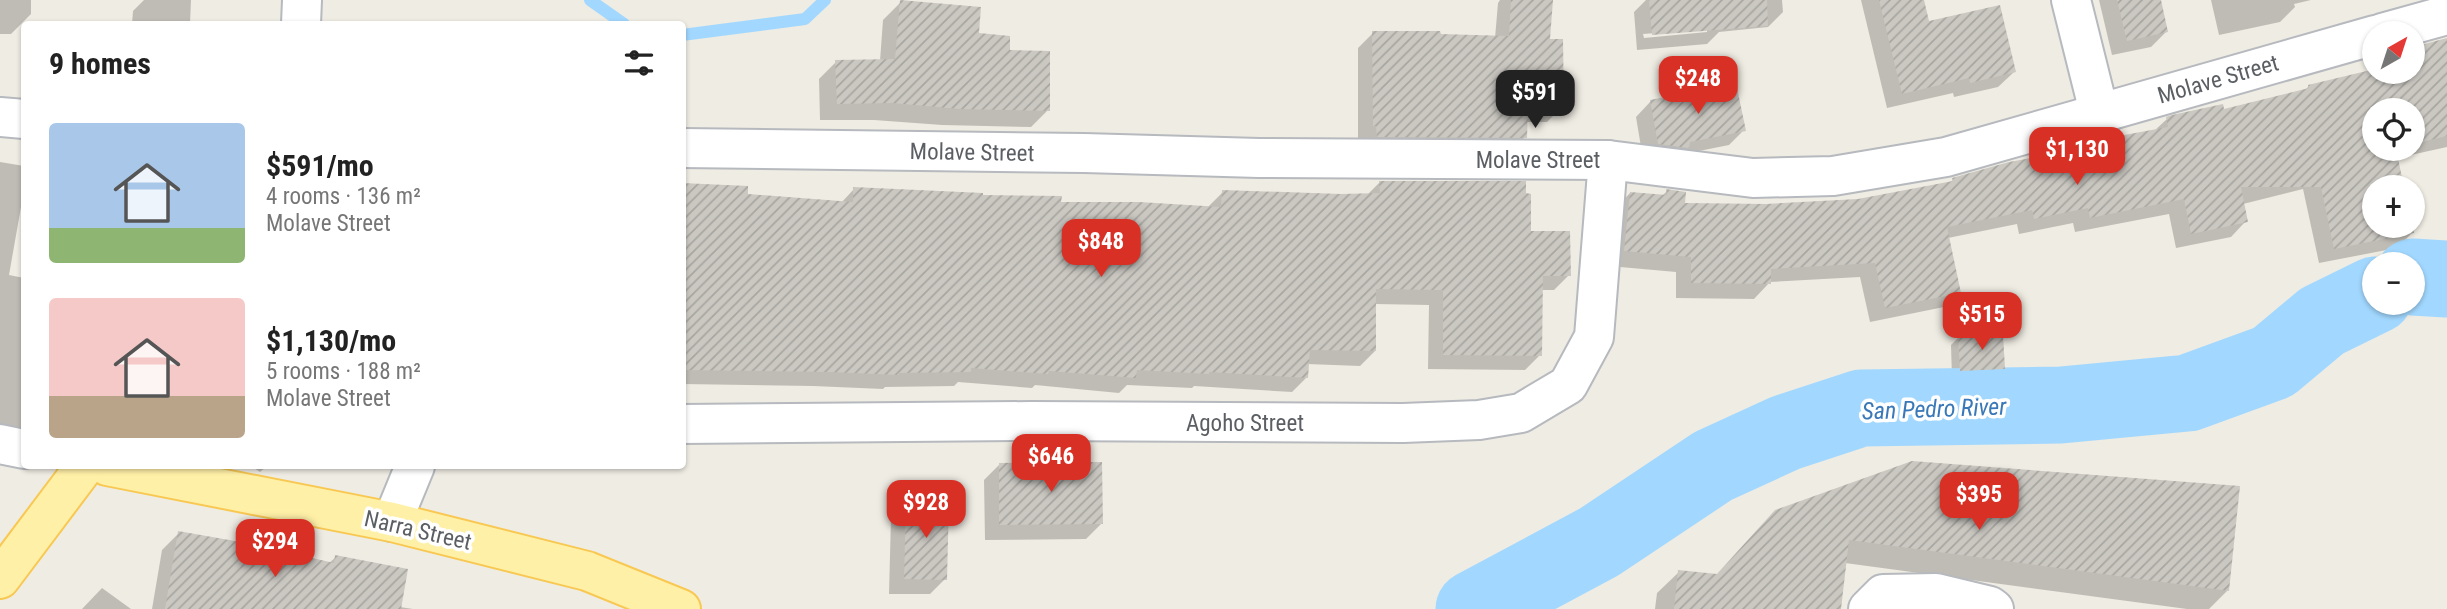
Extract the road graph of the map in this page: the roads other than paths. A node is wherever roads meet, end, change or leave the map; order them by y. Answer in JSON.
{"nodes":[{"id":1,"x":302,"y":0,"type":"edge"},
{"id":2,"x":2071,"y":0,"type":"edge"},
{"id":3,"x":2447,"y":15,"type":"edge"},
{"id":4,"x":301,"y":21,"type":"edge"},
{"id":5,"x":2425,"y":21,"type":"edge"},
{"id":6,"x":2362,"y":39,"type":"edge"},
{"id":7,"x":2099,"y":112,"type":"junction"},
{"id":8,"x":0,"y":117,"type":"edge"},
{"id":9,"x":21,"y":119,"type":"edge"},
{"id":10,"x":686,"y":148,"type":"edge"},
{"id":11,"x":1608,"y":160,"type":"junction"},
{"id":12,"x":686,"y":424,"type":"edge"},
{"id":13,"x":0,"y":444,"type":"edge"},
{"id":14,"x":21,"y":448,"type":"edge"},
{"id":15,"x":83,"y":469,"type":"edge"},
{"id":16,"x":122,"y":469,"type":"edge"},
{"id":17,"x":414,"y":469,"type":"edge"},
{"id":18,"x":392,"y":522,"type":"junction"},
{"id":19,"x":0,"y":579,"type":"edge"},
{"id":20,"x":676,"y":608,"type":"edge"},
{"id":21,"x":1868,"y":609,"type":"edge"},
{"id":22,"x":1994,"y":609,"type":"edge"}],
"edges":[{"from":1,"to":4,"type":"street"},
{"from":2,"to":7,"type":"street"},
{"from":3,"to":5,"type":"street"},
{"from":6,"to":7,"type":"street","name":"Molave Street"},
{"from":7,"to":11,"type":"street","name":"Molave Street"},
{"from":8,"to":9,"type":"street"},
{"from":10,"to":11,"type":"street","name":"Molave Street"},
{"from":11,"to":12,"type":"street","name":"Agoho Street"},
{"from":13,"to":14,"type":"street"},
{"from":15,"to":19,"type":"main road"},
{"from":16,"to":18,"type":"main road","name":"Narra Street"},
{"from":17,"to":18,"type":"street"},
{"from":18,"to":20,"type":"main road","name":"Narra Street"},
{"from":21,"to":22,"type":"street"}]}
